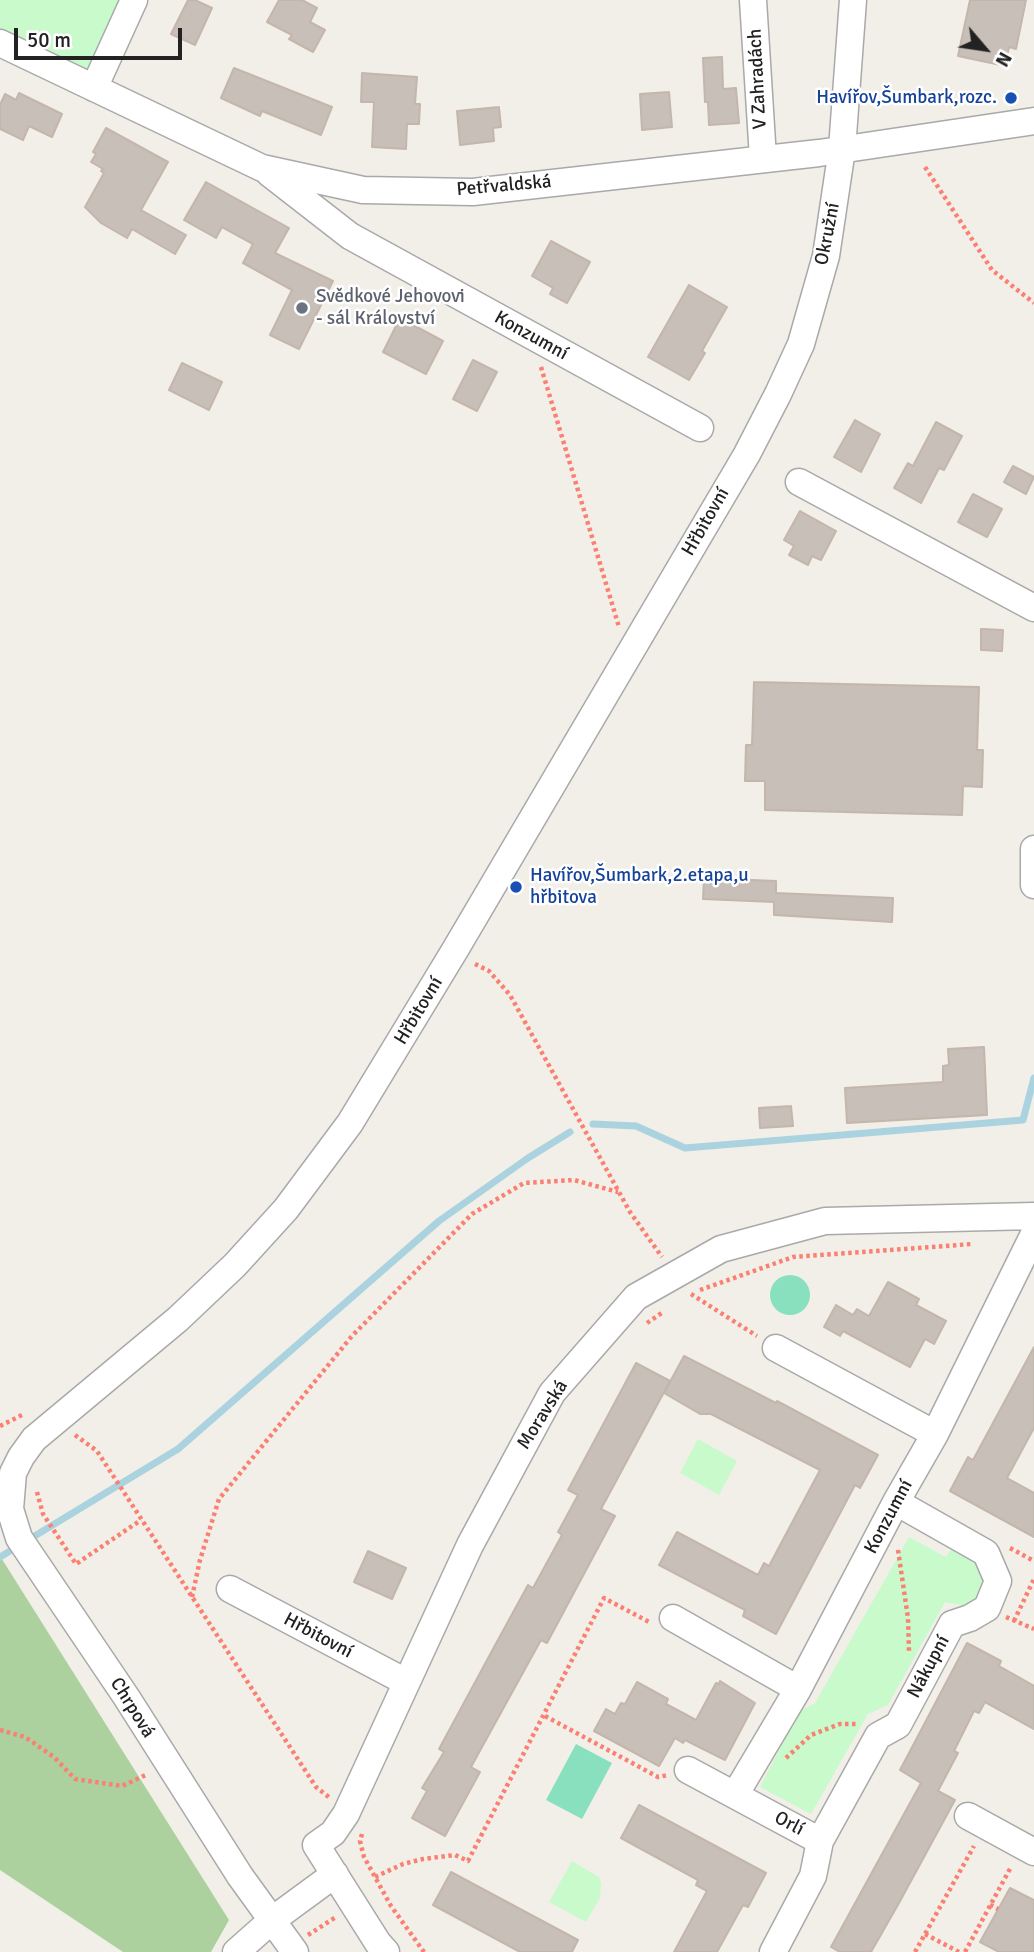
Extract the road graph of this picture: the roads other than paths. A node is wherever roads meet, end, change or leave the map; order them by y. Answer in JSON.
{"nodes":[{"id":1,"x":134,"y":0,"type":"edge"},
{"id":2,"x":753,"y":0,"type":"edge"},
{"id":3,"x":853,"y":0,"type":"edge"},
{"id":4,"x":0,"y":43,"type":"edge"},
{"id":5,"x":94,"y":88,"type":"junction"},
{"id":6,"x":1034,"y":121,"type":"edge"},
{"id":7,"x":842,"y":149,"type":"junction"},
{"id":8,"x":763,"y":158,"type":"junction"},
{"id":9,"x":262,"y":167,"type":"junction"},
{"id":10,"x":700,"y":428,"type":"dead end"},
{"id":11,"x":747,"y":454,"type":"joint"},
{"id":12,"x":799,"y":482,"type":"dead end"},
{"id":13,"x":1034,"y":608,"type":"edge"},
{"id":14,"x":1034,"y":849,"type":"edge"},
{"id":15,"x":1034,"y":885,"type":"edge"},
{"id":16,"x":1034,"y":1216,"type":"edge"},
{"id":17,"x":1034,"y":1234,"type":"edge"},
{"id":18,"x":776,"y":1348,"type":"road end"},
{"id":19,"x":935,"y":1434,"type":"junction"},
{"id":20,"x":5,"y":1487,"type":"edge"},
{"id":21,"x":897,"y":1502,"type":"junction"},
{"id":22,"x":230,"y":1589,"type":"dead end"},
{"id":23,"x":673,"y":1618,"type":"road end"},
{"id":24,"x":406,"y":1682,"type":"junction"},
{"id":25,"x":798,"y":1689,"type":"junction"},
{"id":26,"x":688,"y":1770,"type":"road end"},
{"id":27,"x":735,"y":1795,"type":"junction"},
{"id":28,"x":976,"y":1821,"type":"road end"},
{"id":29,"x":820,"y":1841,"type":"junction"},
{"id":30,"x":1028,"y":1849,"type":"edge"},
{"id":31,"x":335,"y":1874,"type":"junction"},
{"id":32,"x":271,"y":1921,"type":"junction"},
{"id":33,"x":236,"y":1952,"type":"edge"},
{"id":34,"x":295,"y":1952,"type":"edge"},
{"id":35,"x":386,"y":1952,"type":"edge"},
{"id":36,"x":773,"y":1952,"type":"edge"}],
"edges":[{"from":1,"to":5,"type":"street"},
{"from":2,"to":8,"type":"street","name":"V Zahradách"},
{"from":3,"to":7,"type":"street","name":"Okružní"},
{"from":4,"to":5,"type":"street","name":"Petřvaldská"},
{"from":5,"to":9,"type":"street","name":"Petřvaldská"},
{"from":6,"to":7,"type":"street","name":"Petřvaldská"},
{"from":7,"to":8,"type":"street","name":"Petřvaldská"},
{"from":7,"to":11,"type":"street","name":"Okružní"},
{"from":8,"to":9,"type":"street","name":"Petřvaldská"},
{"from":9,"to":10,"type":"street","name":"Konzumní"},
{"from":11,"to":20,"type":"street","name":"Hřbitovní"},
{"from":12,"to":13,"type":"street"},
{"from":14,"to":15,"type":"street"},
{"from":16,"to":24,"type":"street","name":"Moravská"},
{"from":17,"to":19,"type":"street","name":"Konzumní"},
{"from":18,"to":19,"type":"street"},
{"from":19,"to":21,"type":"street","name":"Konzumní"},
{"from":20,"to":32,"type":"street","name":"Chrpová"},
{"from":21,"to":25,"type":"street","name":"Konzumní"},
{"from":21,"to":29,"type":"street","name":"Nákupní"},
{"from":22,"to":24,"type":"street","name":"Hřbitovní"},
{"from":23,"to":25,"type":"street"},
{"from":24,"to":31,"type":"street","name":"Moravská"},
{"from":25,"to":27,"type":"street","name":"Konzumní"},
{"from":26,"to":27,"type":"street","name":"Orlí"},
{"from":27,"to":29,"type":"street","name":"Orlí"},
{"from":28,"to":30,"type":"street"},
{"from":29,"to":36,"type":"street","name":"Orlí"},
{"from":31,"to":32,"type":"street"},
{"from":31,"to":35,"type":"street","name":"Moravská"},
{"from":32,"to":33,"type":"street"},
{"from":32,"to":34,"type":"street","name":"Chrpová"}]}
